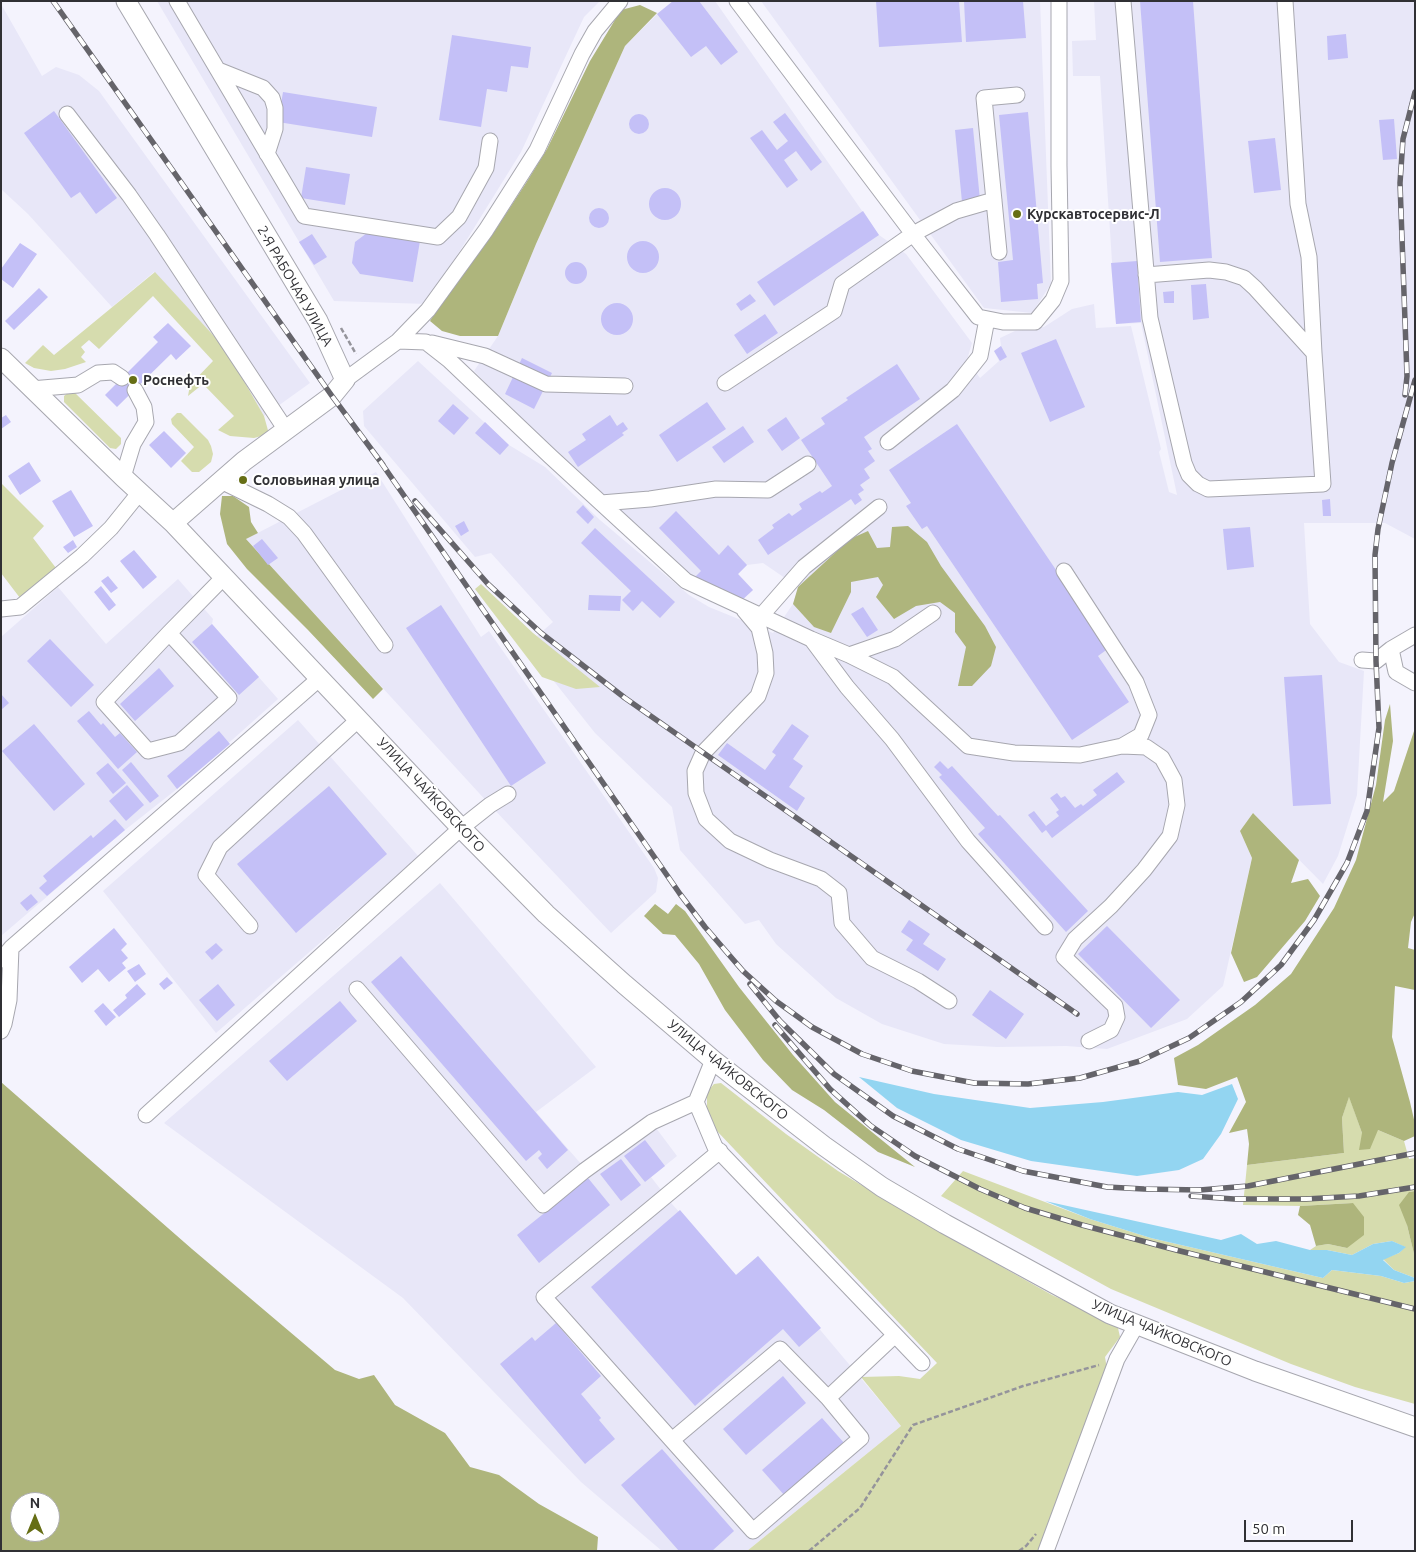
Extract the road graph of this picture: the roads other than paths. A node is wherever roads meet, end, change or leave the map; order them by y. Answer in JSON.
{"nodes":[{"id":1,"x":126,"y":1,"type":"edge"},
{"id":2,"x":177,"y":1,"type":"edge"},
{"id":3,"x":620,"y":1,"type":"edge"},
{"id":4,"x":737,"y":1,"type":"edge"},
{"id":5,"x":1059,"y":1,"type":"edge"},
{"id":6,"x":1123,"y":1,"type":"edge"},
{"id":7,"x":1285,"y":1,"type":"edge"},
{"id":8,"x":218,"y":70,"type":"junction"},
{"id":9,"x":1017,"y":95,"type":"dead end"},
{"id":10,"x":67,"y":114,"type":"dead end"},
{"id":11,"x":490,"y":141,"type":"dead end"},
{"id":12,"x":268,"y":154,"type":"junction"},
{"id":13,"x":994,"y":200,"type":"junction"},
{"id":14,"x":913,"y":234,"type":"junction"},
{"id":15,"x":998,"y":252,"type":"dead end"},
{"id":16,"x":1146,"y":275,"type":"junction"},
{"id":17,"x":983,"y":318,"type":"junction"},
{"id":18,"x":398,"y":341,"type":"junction"},
{"id":19,"x":426,"y":342,"type":"junction"},
{"id":20,"x":1314,"y":353,"type":"junction"},
{"id":21,"x":1,"y":358,"type":"edge"},
{"id":22,"x":122,"y":378,"type":"dead end"},
{"id":23,"x":345,"y":380,"type":"junction"},
{"id":24,"x":725,"y":383,"type":"dead end"},
{"id":25,"x":625,"y":386,"type":"dead end"},
{"id":26,"x":31,"y":389,"type":"junction"},
{"id":27,"x":135,"y":390,"type":"dead end"},
{"id":28,"x":286,"y":430,"type":"junction"},
{"id":29,"x":888,"y":442,"type":"dead end"},
{"id":30,"x":808,"y":464,"type":"dead end"},
{"id":31,"x":123,"y":477,"type":"junction"},
{"id":32,"x":221,"y":481,"type":"junction"},
{"id":33,"x":140,"y":492,"type":"junction"},
{"id":34,"x":601,"y":503,"type":"junction"},
{"id":35,"x":879,"y":507,"type":"dead end"},
{"id":36,"x":173,"y":523,"type":"junction"},
{"id":37,"x":1064,"y":571,"type":"dead end"},
{"id":38,"x":224,"y":578,"type":"junction"},
{"id":39,"x":740,"y":606,"type":"junction"},
{"id":40,"x":1,"y":609,"type":"edge"},
{"id":41,"x":933,"y":613,"type":"dead end"},
{"id":42,"x":761,"y":616,"type":"junction"},
{"id":43,"x":169,"y":633,"type":"junction"},
{"id":44,"x":1415,"y":635,"type":"edge"},
{"id":45,"x":811,"y":639,"type":"junction"},
{"id":46,"x":384,"y":645,"type":"dead end"},
{"id":47,"x":1391,"y":649,"type":"junction"},
{"id":48,"x":849,"y":655,"type":"junction"},
{"id":49,"x":1362,"y":660,"type":"dead end"},
{"id":50,"x":320,"y":678,"type":"junction"},
{"id":51,"x":1415,"y":683,"type":"edge"},
{"id":52,"x":359,"y":718,"type":"junction"},
{"id":53,"x":1122,"y":746,"type":"junction"},
{"id":54,"x":508,"y":794,"type":"dead end"},
{"id":55,"x":461,"y":828,"type":"junction"},
{"id":56,"x":250,"y":926,"type":"dead end"},
{"id":57,"x":1045,"y":927,"type":"dead end"},
{"id":58,"x":6,"y":954,"type":"edge"},
{"id":59,"x":357,"y":989,"type":"dead end"},
{"id":60,"x":950,"y":1001,"type":"dead end"},
{"id":61,"x":1,"y":1031,"type":"edge"},
{"id":62,"x":1089,"y":1041,"type":"dead end"},
{"id":63,"x":713,"y":1060,"type":"junction"},
{"id":64,"x":696,"y":1102,"type":"junction"},
{"id":65,"x":146,"y":1115,"type":"dead end"},
{"id":66,"x":720,"y":1151,"type":"junction"},
{"id":67,"x":1137,"y":1324,"type":"junction"},
{"id":68,"x":895,"y":1335,"type":"junction"},
{"id":69,"x":922,"y":1363,"type":"dead end"},
{"id":70,"x":828,"y":1398,"type":"junction"},
{"id":71,"x":1415,"y":1427,"type":"edge"},
{"id":72,"x":672,"y":1440,"type":"junction"},
{"id":73,"x":1046,"y":1551,"type":"edge"}],
"edges":[{"from":1,"to":23,"type":"main road","name":"2-Я РАБОЧАЯ УЛИЦА"},
{"from":2,"to":8,"type":"street"},
{"from":3,"to":18,"type":"street"},
{"from":4,"to":14,"type":"street"},
{"from":5,"to":17,"type":"street"},
{"from":6,"to":16,"type":"street"},
{"from":7,"to":20,"type":"street"},
{"from":8,"to":12,"type":"street"},
{"from":8,"to":12,"type":"street"},
{"from":9,"to":13,"type":"street"},
{"from":10,"to":28,"type":"street"},
{"from":11,"to":12,"type":"street"},
{"from":13,"to":14,"type":"street"},
{"from":13,"to":15,"type":"street"},
{"from":14,"to":17,"type":"street"},
{"from":14,"to":24,"type":"street"},
{"from":16,"to":20,"type":"street"},
{"from":16,"to":20,"type":"street"},
{"from":17,"to":29,"type":"street"},
{"from":18,"to":19,"type":"street"},
{"from":18,"to":23,"type":"street"},
{"from":19,"to":25,"type":"street"},
{"from":19,"to":34,"type":"street"},
{"from":21,"to":26,"type":"main road"},
{"from":22,"to":26,"type":"street"},
{"from":23,"to":28,"type":"main road"},
{"from":26,"to":31,"type":"main road"},
{"from":27,"to":31,"type":"street"},
{"from":28,"to":32,"type":"main road"},
{"from":30,"to":34,"type":"street"},
{"from":31,"to":33,"type":"main road"},
{"from":32,"to":36,"type":"main road"},
{"from":32,"to":46,"type":"street"},
{"from":33,"to":36,"type":"main road"},
{"from":33,"to":40,"type":"street"},
{"from":34,"to":39,"type":"street"},
{"from":35,"to":42,"type":"street"},
{"from":36,"to":38,"type":"main road","name":"УЛИЦА ЧАЙКОВСКОГО"},
{"from":37,"to":53,"type":"street"},
{"from":38,"to":43,"type":"street"},
{"from":38,"to":50,"type":"main road","name":"УЛИЦА ЧАЙКОВСКОГО"},
{"from":39,"to":42,"type":"street"},
{"from":39,"to":60,"type":"street"},
{"from":41,"to":48,"type":"street"},
{"from":42,"to":45,"type":"street"},
{"from":43,"to":43,"type":"street"},
{"from":44,"to":47,"type":"street"},
{"from":45,"to":48,"type":"street"},
{"from":45,"to":57,"type":"street"},
{"from":47,"to":49,"type":"street"},
{"from":47,"to":51,"type":"street"},
{"from":48,"to":53,"type":"street"},
{"from":50,"to":52,"type":"main road","name":"УЛИЦА ЧАЙКОВСКОГО"},
{"from":50,"to":58,"type":"street"},
{"from":52,"to":55,"type":"main road","name":"УЛИЦА ЧАЙКОВСКОГО"},
{"from":52,"to":56,"type":"street"},
{"from":53,"to":62,"type":"street"},
{"from":54,"to":55,"type":"street"},
{"from":55,"to":63,"type":"main road","name":"УЛИЦА ЧАЙКОВСКОГО"},
{"from":55,"to":65,"type":"street"},
{"from":58,"to":61,"type":"street"},
{"from":59,"to":64,"type":"street"},
{"from":63,"to":64,"type":"street"},
{"from":63,"to":67,"type":"main road","name":"УЛИЦА ЧАЙКОВСКОГО"},
{"from":64,"to":66,"type":"street"},
{"from":66,"to":68,"type":"street"},
{"from":66,"to":72,"type":"street"},
{"from":67,"to":71,"type":"main road","name":"УЛИЦА ЧАЙКОВСКОГО"},
{"from":67,"to":73,"type":"street"},
{"from":68,"to":69,"type":"street"},
{"from":68,"to":70,"type":"street"},
{"from":70,"to":72,"type":"street"},
{"from":70,"to":72,"type":"street"}]}
